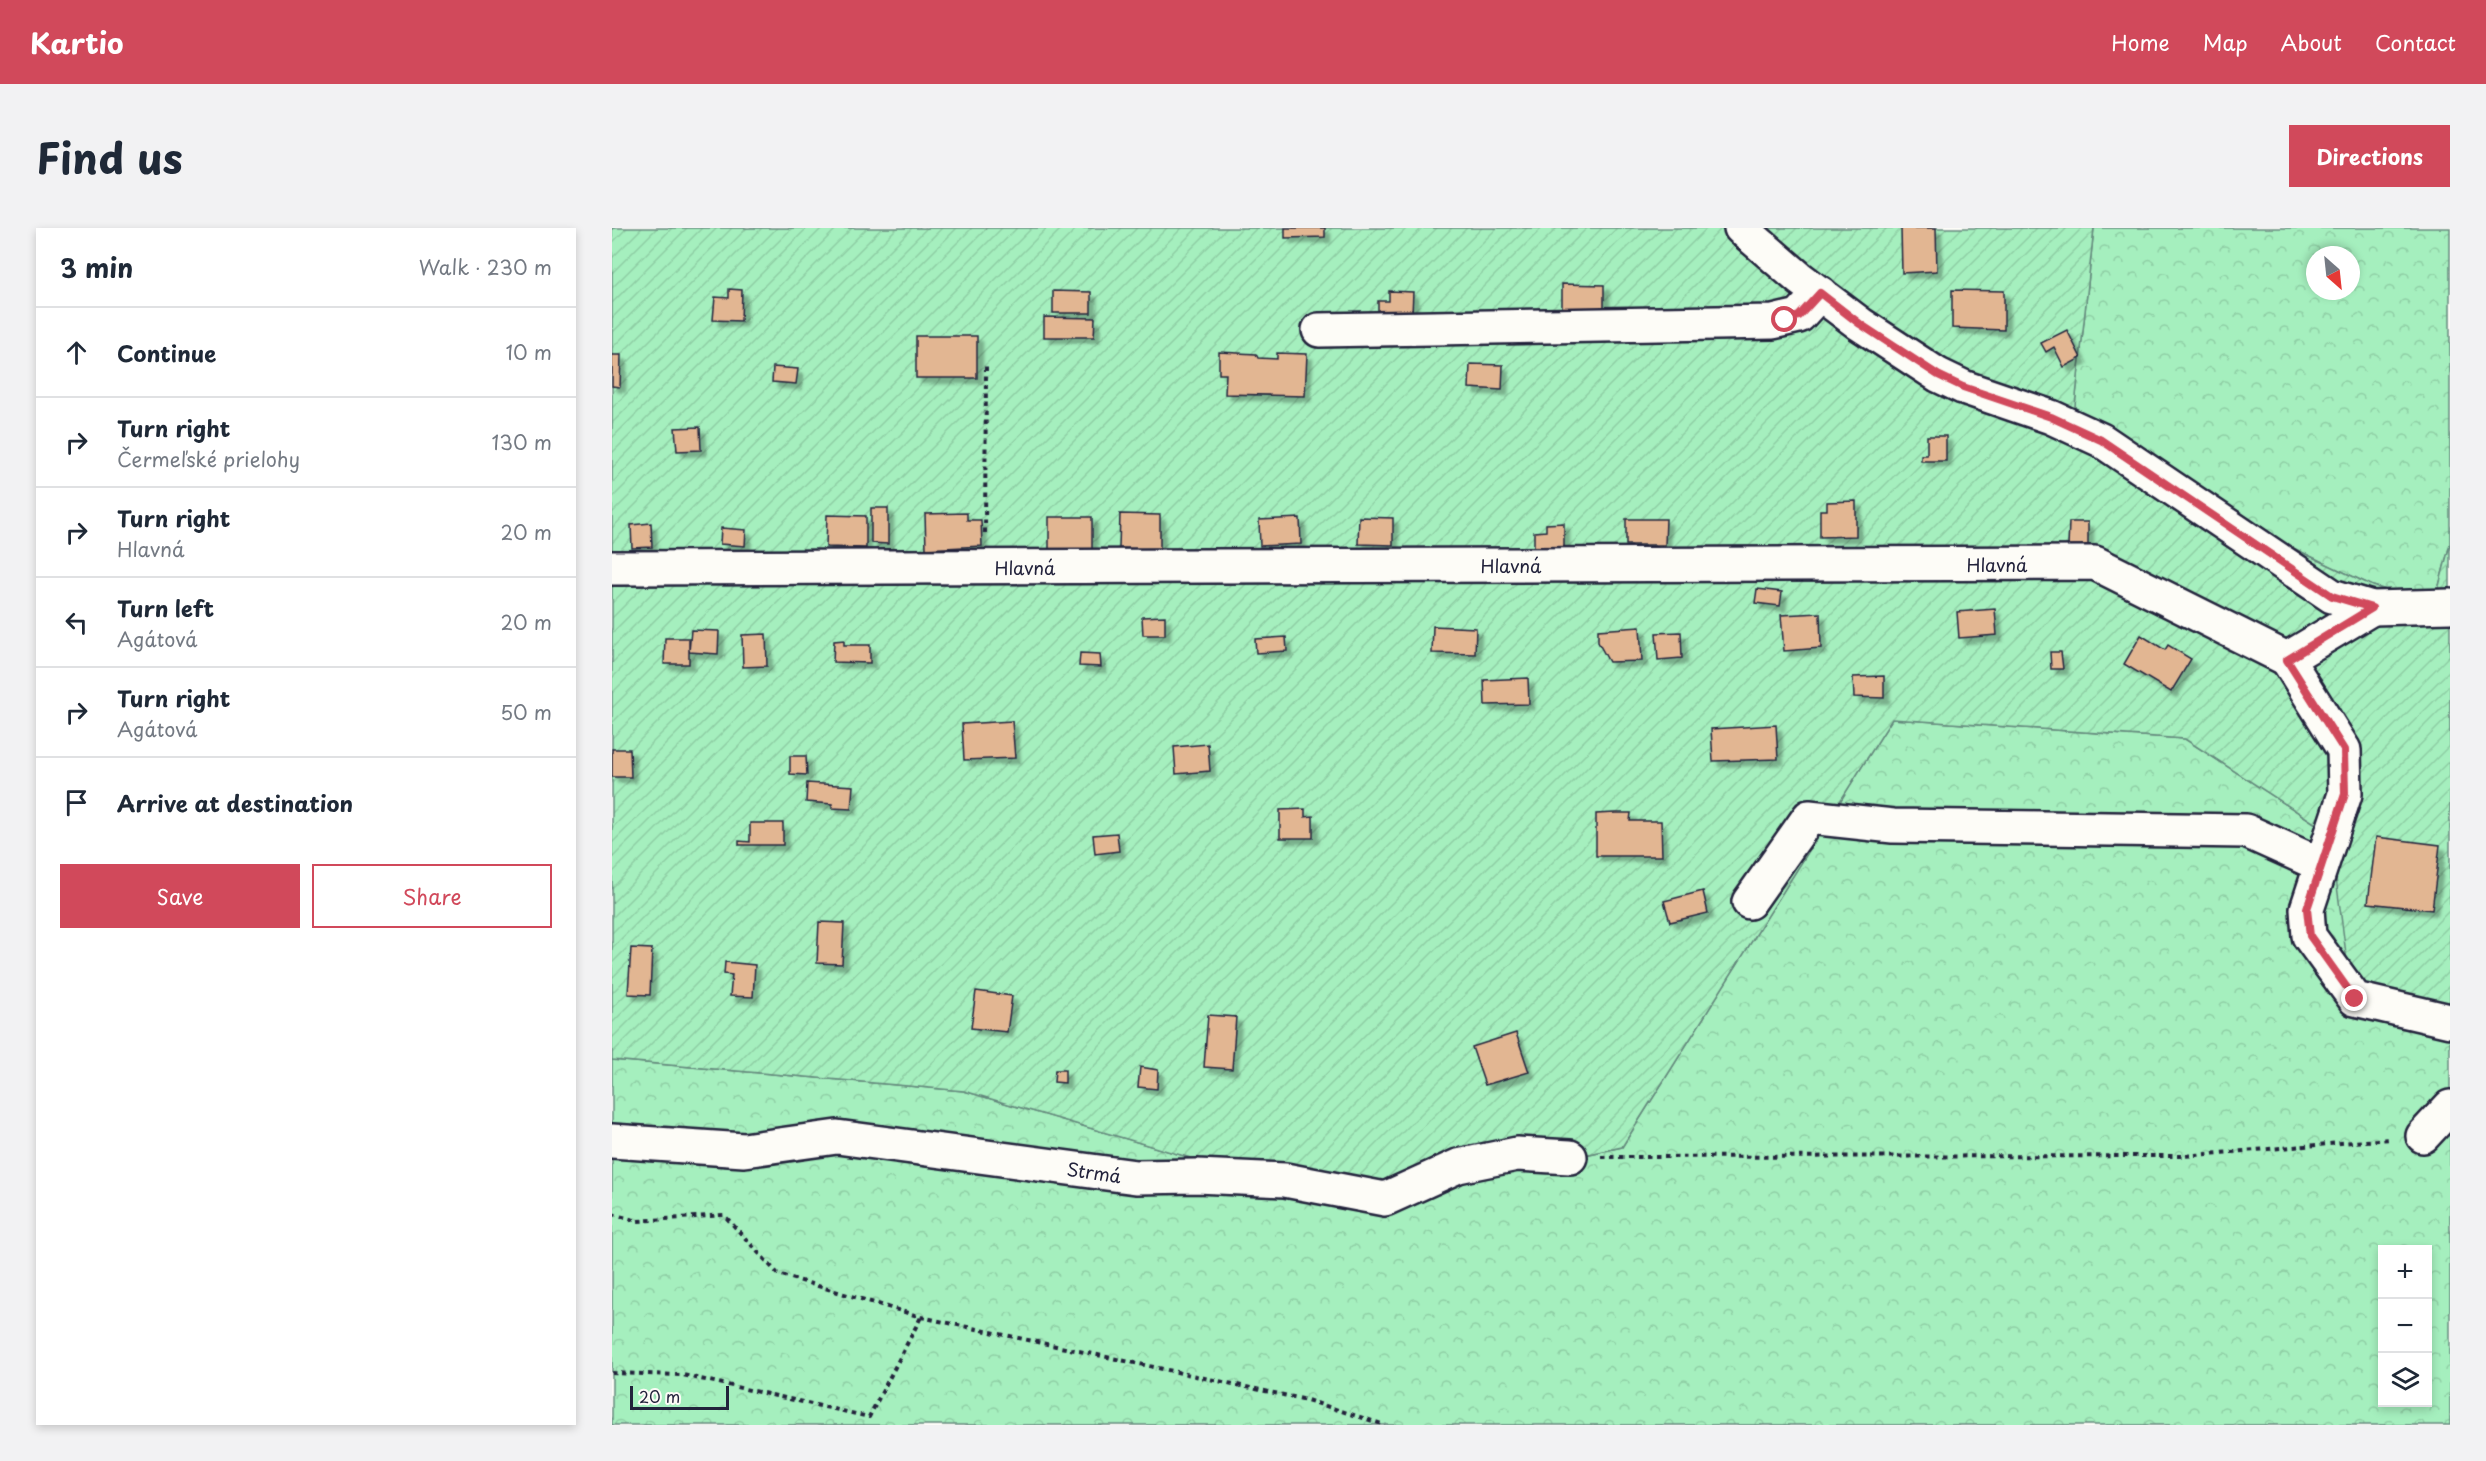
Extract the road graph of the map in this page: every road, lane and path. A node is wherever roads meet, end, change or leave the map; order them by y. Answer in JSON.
{"nodes":[{"id":1,"x":1741,"y":228,"type":"edge"},
{"id":2,"x":1820,"y":293,"type":"junction"},
{"id":3,"x":1319,"y":330,"type":"dead end"},
{"id":4,"x":986,"y":366,"type":"dead end"},
{"id":5,"x":984,"y":505,"type":"dead end"},
{"id":6,"x":612,"y":568,"type":"edge"},
{"id":7,"x":2450,"y":606,"type":"edge"},
{"id":8,"x":2372,"y":608,"type":"junction"},
{"id":9,"x":2287,"y":660,"type":"junction"},
{"id":10,"x":2321,"y":865,"type":"junction"},
{"id":11,"x":1749,"y":902,"type":"dead end"},
{"id":12,"x":2450,"y":1021,"type":"edge"},
{"id":13,"x":2450,"y":1107,"type":"edge"},
{"id":14,"x":2423,"y":1136,"type":"joint"},
{"id":15,"x":612,"y":1142,"type":"edge"},
{"id":16,"x":1570,"y":1157,"type":"joint"},
{"id":17,"x":612,"y":1214,"type":"edge"},
{"id":18,"x":921,"y":1317,"type":"junction"},
{"id":19,"x":612,"y":1373,"type":"edge"},
{"id":20,"x":1385,"y":1425,"type":"edge"}],
"edges":[{"from":1,"to":2,"type":"street"},
{"from":2,"to":3,"type":"street"},
{"from":2,"to":8,"type":"street"},
{"from":4,"to":5,"type":"path"},
{"from":6,"to":9,"type":"street","name":"Hlavná"},
{"from":7,"to":8,"type":"street"},
{"from":8,"to":9,"type":"street"},
{"from":9,"to":10,"type":"street"},
{"from":10,"to":11,"type":"street"},
{"from":10,"to":12,"type":"street"},
{"from":13,"to":14,"type":"street"},
{"from":14,"to":16,"type":"path"},
{"from":15,"to":16,"type":"street","name":"Strmá"},
{"from":17,"to":18,"type":"path"},
{"from":18,"to":19,"type":"path"},
{"from":18,"to":20,"type":"path"}]}
